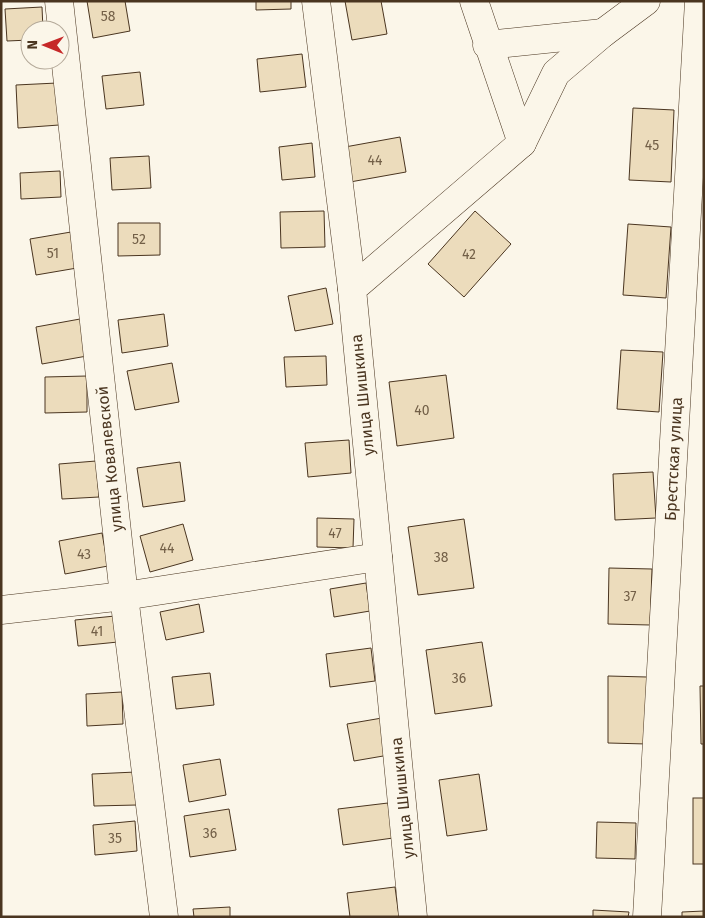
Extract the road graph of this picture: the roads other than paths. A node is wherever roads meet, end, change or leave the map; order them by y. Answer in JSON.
{"nodes":[{"id":1,"x":59,"y":1,"type":"edge"},
{"id":2,"x":316,"y":1,"type":"edge"},
{"id":3,"x":474,"y":1,"type":"edge"},
{"id":4,"x":646,"y":1,"type":"edge"},
{"id":5,"x":699,"y":1,"type":"edge"},
{"id":6,"x":603,"y":33,"type":"junction"},
{"id":7,"x":487,"y":45,"type":"junction"},
{"id":8,"x":522,"y":143,"type":"junction"},
{"id":9,"x":352,"y":289,"type":"junction"},
{"id":10,"x":378,"y":556,"type":"junction"},
{"id":11,"x":124,"y":596,"type":"junction"},
{"id":12,"x":1,"y":610,"type":"edge"},
{"id":13,"x":164,"y":917,"type":"edge"},
{"id":14,"x":413,"y":917,"type":"edge"},
{"id":15,"x":647,"y":917,"type":"edge"}],
"edges":[{"from":1,"to":11,"type":"street","name":"улица Ковалевской"},
{"from":2,"to":9,"type":"street","name":"улица Шишкина"},
{"from":3,"to":7,"type":"street"},
{"from":4,"to":6,"type":"street"},
{"from":5,"to":15,"type":"street","name":"Брестская улица"},
{"from":6,"to":7,"type":"street"},
{"from":6,"to":8,"type":"street"},
{"from":7,"to":8,"type":"street"},
{"from":8,"to":9,"type":"street"},
{"from":9,"to":10,"type":"street","name":"улица Шишкина"},
{"from":10,"to":11,"type":"street"},
{"from":10,"to":14,"type":"street","name":"улица Шишкина"},
{"from":11,"to":12,"type":"street"},
{"from":11,"to":13,"type":"street","name":"улица Ковалевской"}]}
